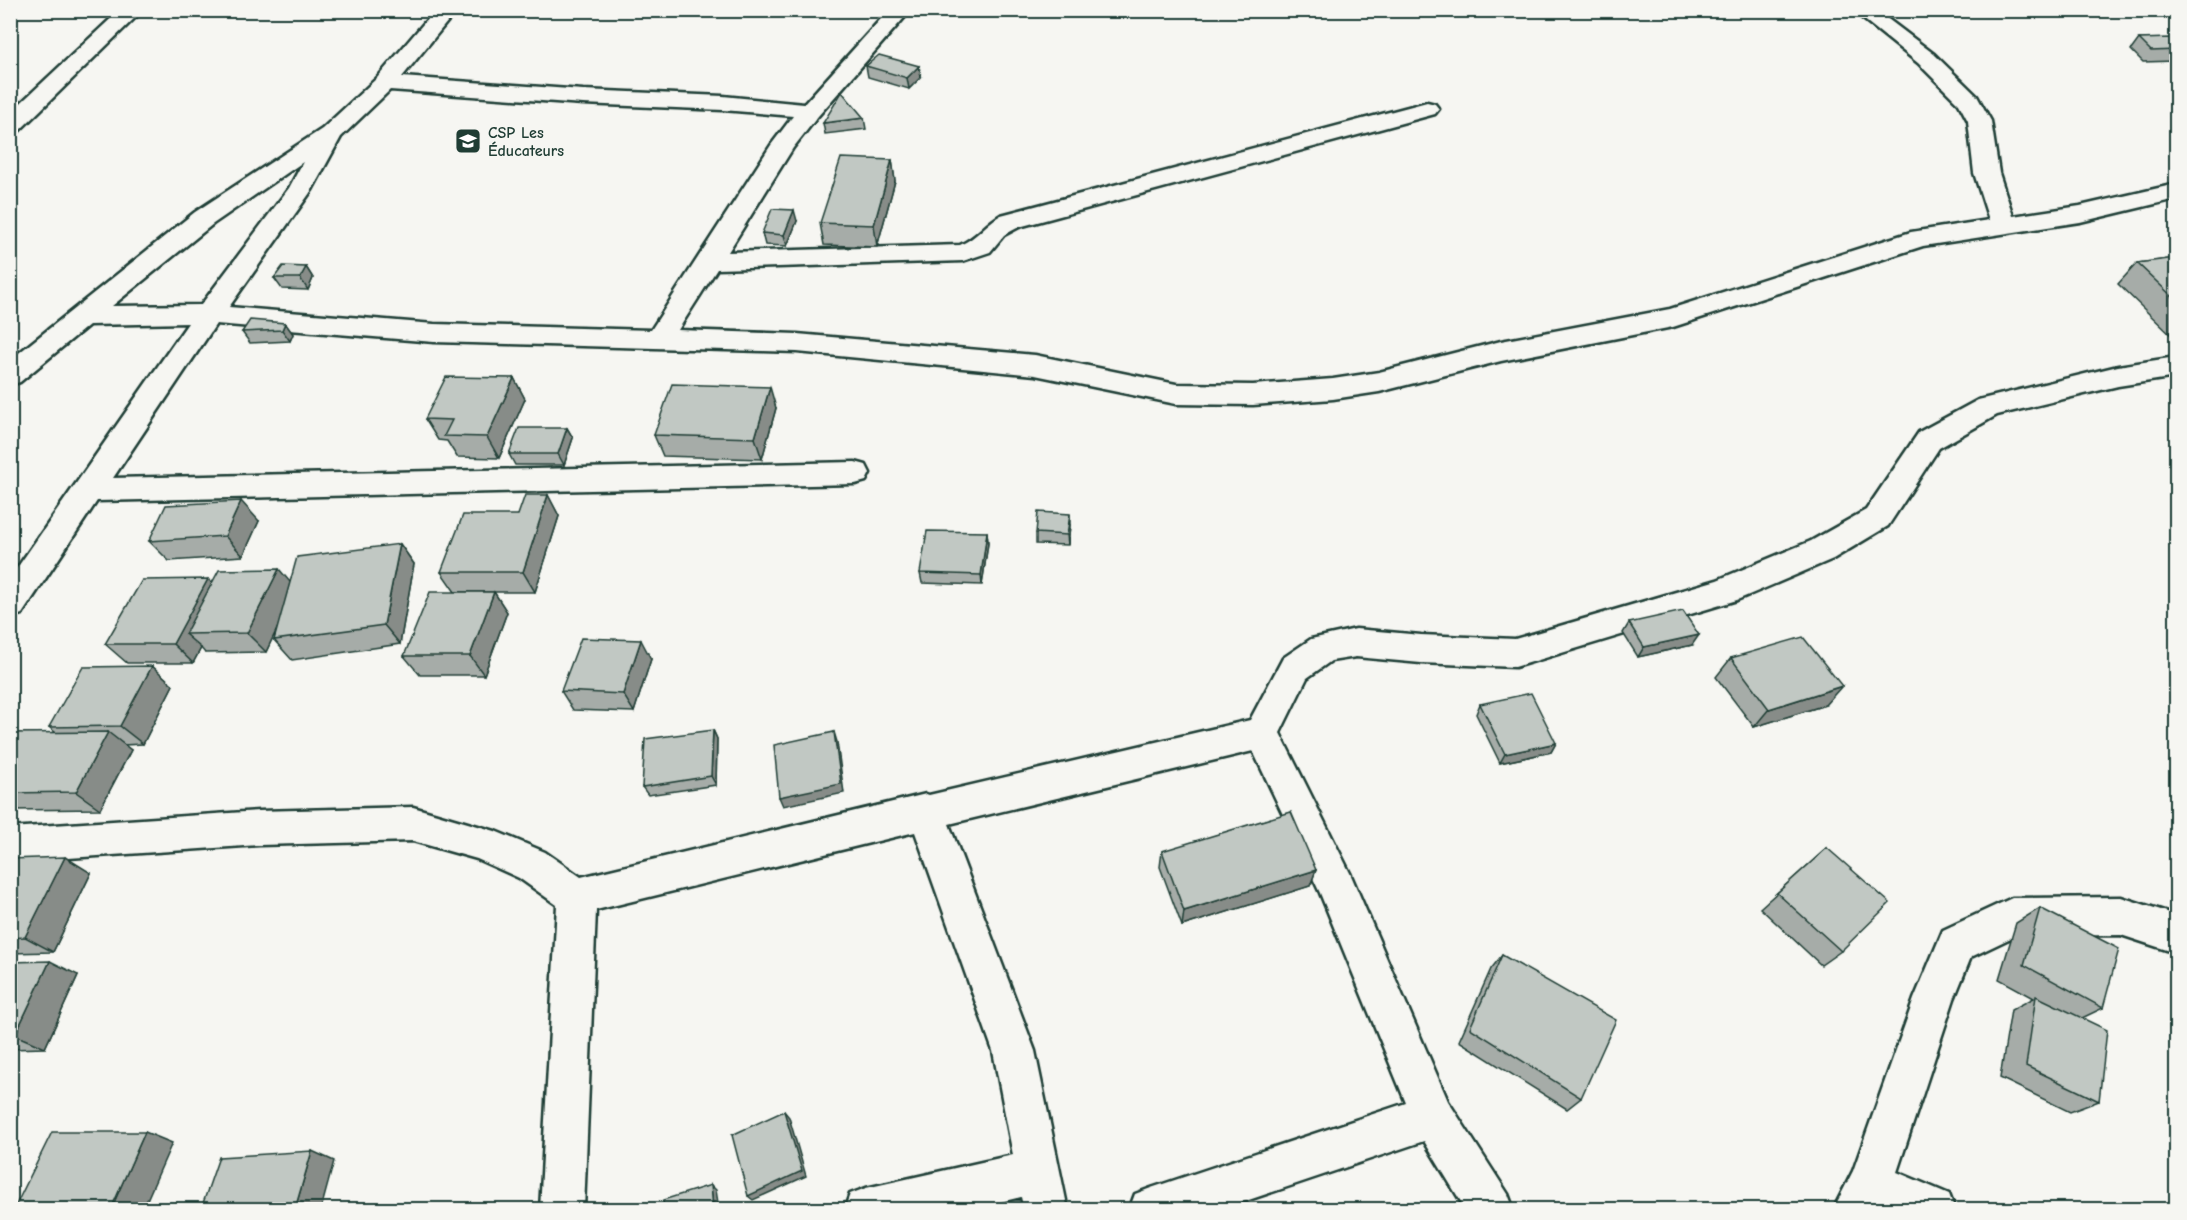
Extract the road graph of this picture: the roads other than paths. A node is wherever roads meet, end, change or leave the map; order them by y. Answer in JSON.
{"nodes":[{"id":1,"x":133,"y":10,"type":"edge"},
{"id":2,"x":447,"y":10,"type":"edge"},
{"id":3,"x":901,"y":10,"type":"edge"},
{"id":4,"x":1862,"y":10,"type":"edge"},
{"id":5,"x":385,"y":83,"type":"junction"},
{"id":6,"x":1427,"y":109,"type":"dead end"},
{"id":7,"x":810,"y":111,"type":"junction"},
{"id":8,"x":10,"y":127,"type":"edge"},
{"id":9,"x":331,"y":133,"type":"junction"},
{"id":10,"x":2176,"y":192,"type":"edge"},
{"id":11,"x":2004,"y":227,"type":"junction"},
{"id":12,"x":709,"y":261,"type":"junction"},
{"id":13,"x":209,"y":314,"type":"junction"},
{"id":14,"x":85,"y":316,"type":"junction"},
{"id":15,"x":659,"y":339,"type":"junction"},
{"id":16,"x":2176,"y":367,"type":"edge"},
{"id":17,"x":10,"y":375,"type":"edge"},
{"id":18,"x":855,"y":473,"type":"dead end"},
{"id":19,"x":89,"y":490,"type":"junction"},
{"id":20,"x":10,"y":605,"type":"edge"},
{"id":21,"x":1262,"y":733,"type":"junction"},
{"id":22,"x":926,"y":811,"type":"junction"},
{"id":23,"x":10,"y":846,"type":"edge"},
{"id":24,"x":577,"y":896,"type":"junction"},
{"id":25,"x":2176,"y":934,"type":"edge"},
{"id":26,"x":1433,"y":1116,"type":"junction"},
{"id":27,"x":1042,"y":1190,"type":"edge"},
{"id":28,"x":1863,"y":1196,"type":"edge"},
{"id":29,"x":562,"y":1209,"type":"edge"},
{"id":30,"x":866,"y":1209,"type":"edge"},
{"id":31,"x":1151,"y":1209,"type":"edge"},
{"id":32,"x":1492,"y":1209,"type":"edge"},
{"id":33,"x":1933,"y":1209,"type":"edge"}],
"edges":[{"from":1,"to":8,"type":"street"},
{"from":2,"to":5,"type":"street"},
{"from":3,"to":7,"type":"street"},
{"from":4,"to":11,"type":"street"},
{"from":5,"to":7,"type":"street"},
{"from":5,"to":9,"type":"street"},
{"from":6,"to":12,"type":"street"},
{"from":7,"to":12,"type":"street"},
{"from":9,"to":13,"type":"street"},
{"from":9,"to":14,"type":"street"},
{"from":10,"to":11,"type":"street"},
{"from":11,"to":15,"type":"street"},
{"from":12,"to":15,"type":"street"},
{"from":13,"to":14,"type":"street"},
{"from":13,"to":15,"type":"street"},
{"from":13,"to":19,"type":"street"},
{"from":14,"to":17,"type":"street"},
{"from":16,"to":21,"type":"street"},
{"from":18,"to":19,"type":"street"},
{"from":19,"to":20,"type":"street"},
{"from":21,"to":22,"type":"street"},
{"from":21,"to":26,"type":"street"},
{"from":22,"to":24,"type":"street"},
{"from":22,"to":27,"type":"street"},
{"from":23,"to":24,"type":"street"},
{"from":24,"to":29,"type":"street"},
{"from":25,"to":28,"type":"street"},
{"from":26,"to":31,"type":"street"},
{"from":26,"to":32,"type":"street"},
{"from":27,"to":30,"type":"street"},
{"from":28,"to":33,"type":"street"}]}
